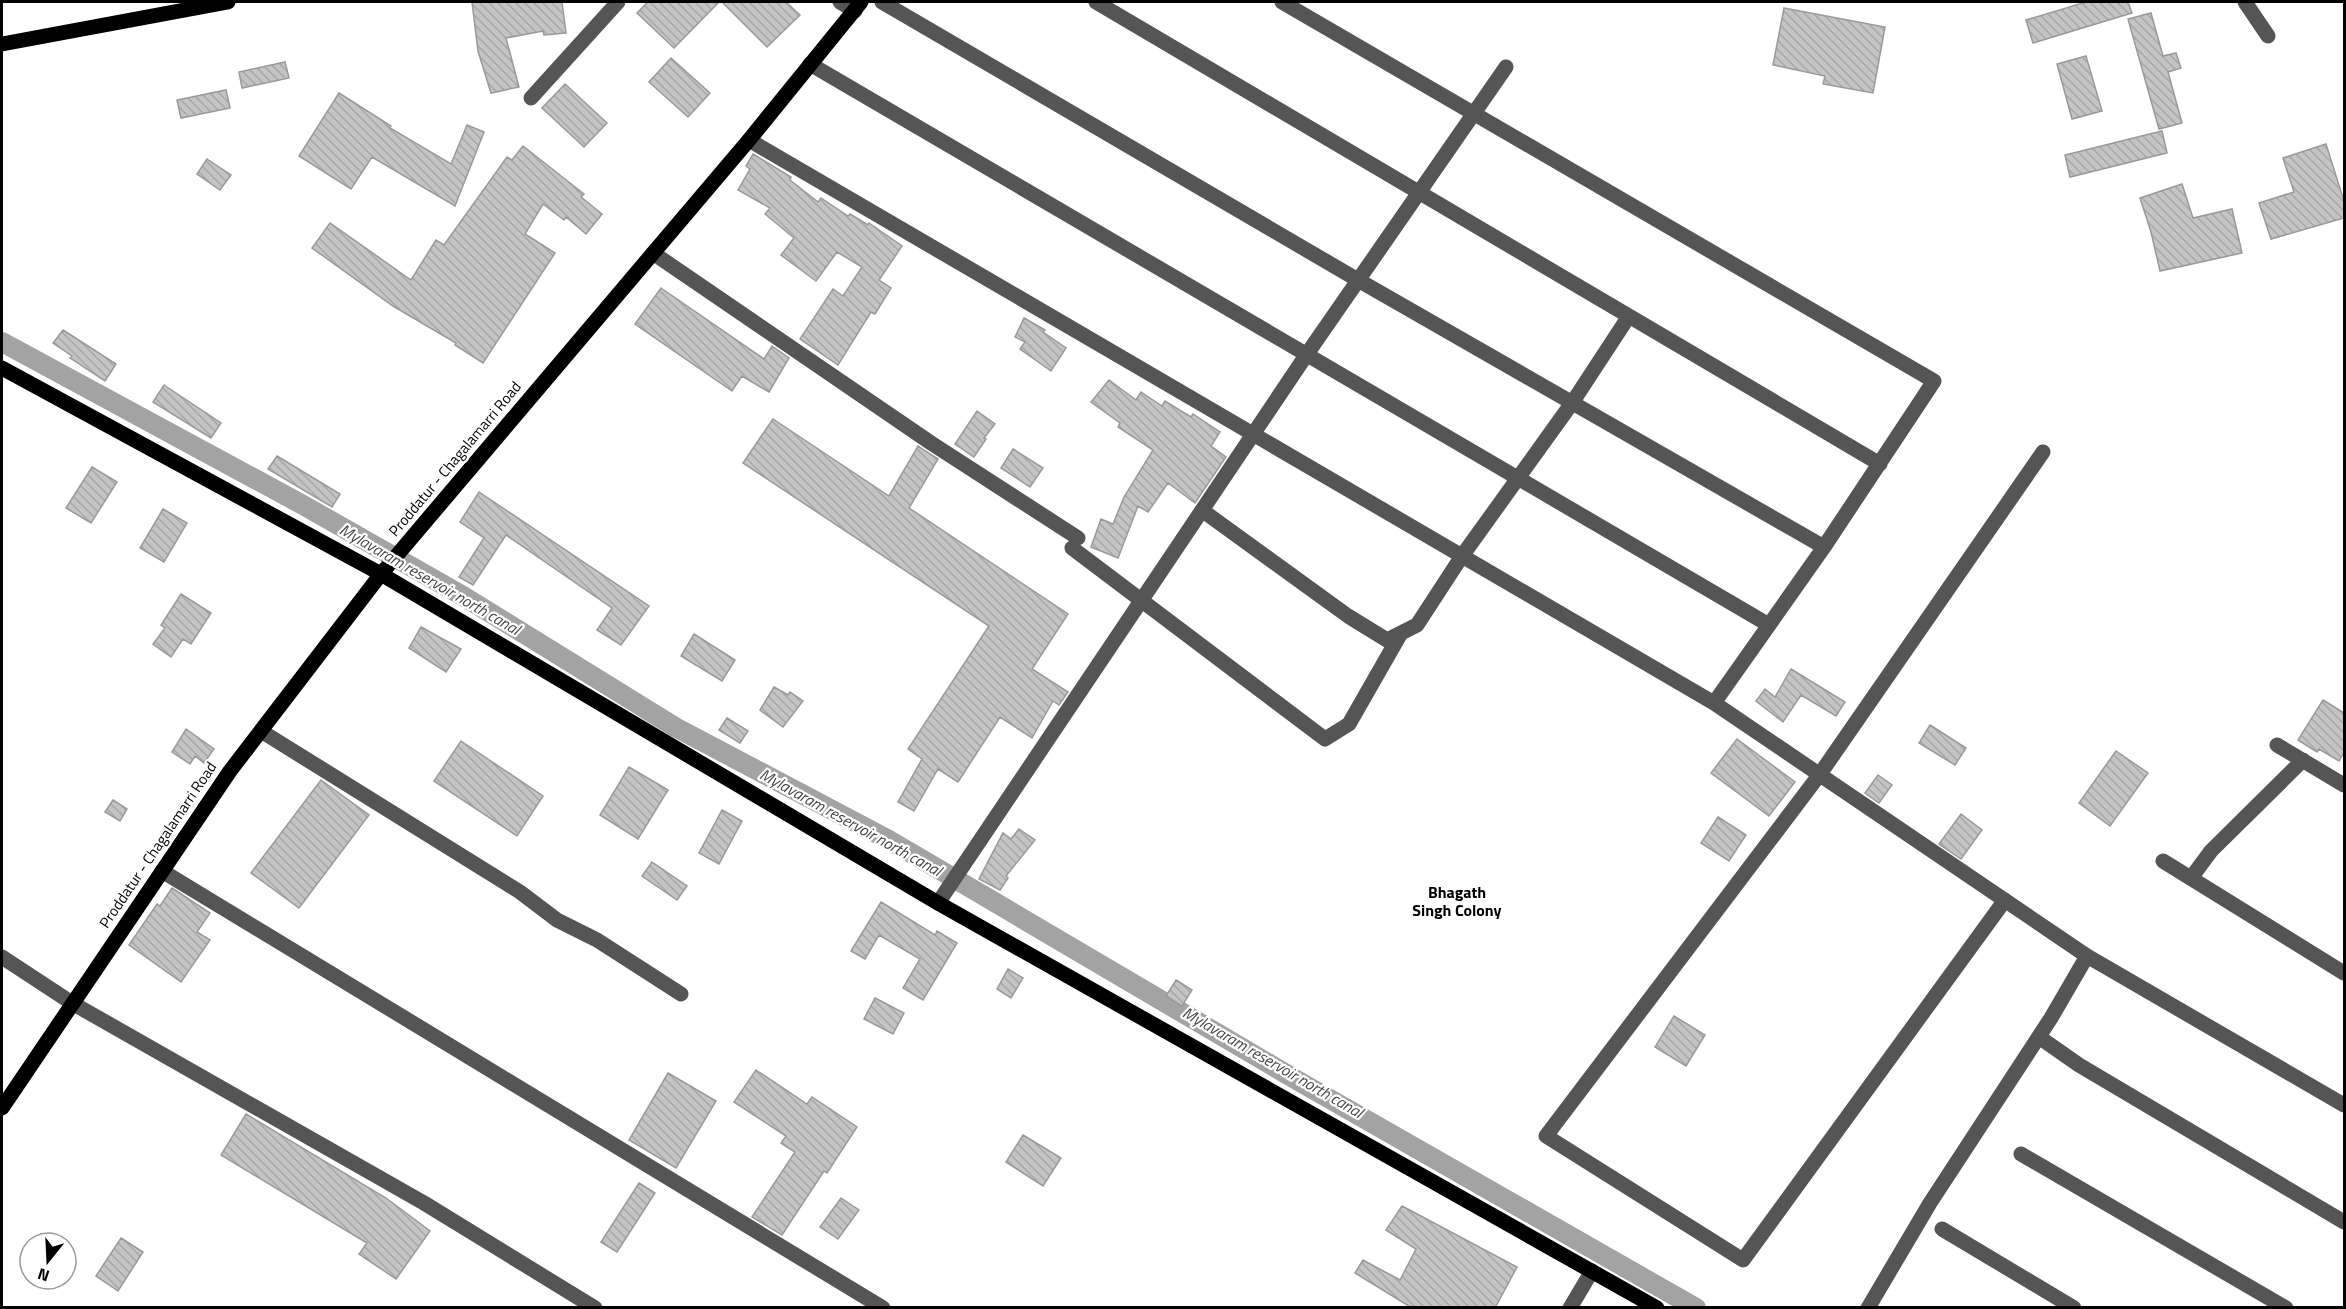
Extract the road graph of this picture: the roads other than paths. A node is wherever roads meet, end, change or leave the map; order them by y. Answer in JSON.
{"nodes":[{"id":1,"x":228,"y":2,"type":"edge"},
{"id":2,"x":618,"y":2,"type":"edge"},
{"id":3,"x":840,"y":2,"type":"edge"},
{"id":4,"x":882,"y":2,"type":"edge"},
{"id":5,"x":1096,"y":2,"type":"edge"},
{"id":6,"x":1282,"y":2,"type":"edge"},
{"id":7,"x":2245,"y":2,"type":"edge"},
{"id":8,"x":858,"y":6,"type":"edge"},
{"id":9,"x":2268,"y":36,"type":"dead end"},
{"id":10,"x":2,"y":44,"type":"edge"},
{"id":11,"x":810,"y":64,"type":"junction"},
{"id":12,"x":1506,"y":67,"type":"dead end"},
{"id":13,"x":531,"y":98,"type":"dead end"},
{"id":14,"x":1474,"y":112,"type":"junction"},
{"id":15,"x":749,"y":140,"type":"junction"},
{"id":16,"x":1418,"y":191,"type":"junction"},
{"id":17,"x":652,"y":254,"type":"junction"},
{"id":18,"x":1358,"y":280,"type":"junction"},
{"id":19,"x":1629,"y":316,"type":"junction"},
{"id":20,"x":1306,"y":354,"type":"junction"},
{"id":21,"x":2,"y":368,"type":"edge"},
{"id":22,"x":1572,"y":403,"type":"junction"},
{"id":23,"x":1253,"y":435,"type":"junction"},
{"id":24,"x":2043,"y":452,"type":"dead end"},
{"id":25,"x":1880,"y":464,"type":"junction"},
{"id":26,"x":1517,"y":479,"type":"junction"},
{"id":27,"x":1203,"y":511,"type":"junction"},
{"id":28,"x":1824,"y":547,"type":"junction"},
{"id":29,"x":1462,"y":556,"type":"junction"},
{"id":30,"x":381,"y":574,"type":"junction"},
{"id":31,"x":1142,"y":602,"type":"junction"},
{"id":32,"x":1769,"y":625,"type":"junction"},
{"id":33,"x":1401,"y":633,"type":"junction"},
{"id":34,"x":1714,"y":703,"type":"junction"},
{"id":35,"x":261,"y":731,"type":"junction"},
{"id":36,"x":2277,"y":745,"type":"dead end"},
{"id":37,"x":2303,"y":760,"type":"junction"},
{"id":38,"x":1820,"y":774,"type":"junction"},
{"id":39,"x":2344,"y":785,"type":"edge"},
{"id":40,"x":2163,"y":861,"type":"dead end"},
{"id":41,"x":162,"y":871,"type":"junction"},
{"id":42,"x":2190,"y":878,"type":"junction"},
{"id":43,"x":2005,"y":900,"type":"junction"},
{"id":44,"x":938,"y":903,"type":"junction"},
{"id":45,"x":2,"y":957,"type":"edge"},
{"id":46,"x":2087,"y":957,"type":"junction"},
{"id":47,"x":2344,"y":973,"type":"edge"},
{"id":48,"x":681,"y":994,"type":"dead end"},
{"id":49,"x":72,"y":1003,"type":"junction"},
{"id":50,"x":2039,"y":1037,"type":"junction"},
{"id":51,"x":2344,"y":1106,"type":"edge"},
{"id":52,"x":2,"y":1108,"type":"edge"},
{"id":53,"x":2021,"y":1154,"type":"dead end"},
{"id":54,"x":2344,"y":1222,"type":"edge"},
{"id":55,"x":1942,"y":1229,"type":"dead end"},
{"id":56,"x":1592,"y":1271,"type":"junction"},
{"id":57,"x":595,"y":1308,"type":"edge"},
{"id":58,"x":884,"y":1308,"type":"edge"},
{"id":59,"x":1570,"y":1308,"type":"edge"},
{"id":60,"x":1657,"y":1308,"type":"edge"},
{"id":61,"x":1868,"y":1308,"type":"edge"},
{"id":62,"x":2074,"y":1308,"type":"edge"},
{"id":63,"x":2286,"y":1308,"type":"edge"}],
"edges":[{"from":1,"to":10,"type":"main road"},
{"from":2,"to":13,"type":"street"},
{"from":3,"to":8,"type":"street"},
{"from":4,"to":18,"type":"street"},
{"from":5,"to":16,"type":"street"},
{"from":6,"to":14,"type":"street"},
{"from":7,"to":9,"type":"street"},
{"from":8,"to":11,"type":"main road","name":"Proddatur - Chagalamarri Road"},
{"from":11,"to":15,"type":"main road","name":"Proddatur - Chagalamarri Road"},
{"from":11,"to":20,"type":"street"},
{"from":12,"to":14,"type":"street"},
{"from":14,"to":16,"type":"street"},
{"from":14,"to":25,"type":"street"},
{"from":15,"to":17,"type":"main road","name":"Proddatur - Chagalamarri Road"},
{"from":15,"to":23,"type":"street"},
{"from":16,"to":18,"type":"street"},
{"from":16,"to":19,"type":"street"},
{"from":17,"to":30,"type":"main road","name":"Proddatur - Chagalamarri Road"},
{"from":17,"to":31,"type":"street"},
{"from":18,"to":20,"type":"street"},
{"from":18,"to":22,"type":"street"},
{"from":19,"to":22,"type":"street"},
{"from":19,"to":25,"type":"street"},
{"from":20,"to":23,"type":"street"},
{"from":20,"to":26,"type":"street"},
{"from":21,"to":30,"type":"main road"},
{"from":22,"to":26,"type":"street"},
{"from":22,"to":28,"type":"street"},
{"from":23,"to":27,"type":"street"},
{"from":23,"to":29,"type":"street"},
{"from":24,"to":38,"type":"street"},
{"from":25,"to":28,"type":"street"},
{"from":26,"to":29,"type":"street"},
{"from":26,"to":32,"type":"street"},
{"from":27,"to":31,"type":"street"},
{"from":27,"to":33,"type":"street"},
{"from":28,"to":32,"type":"street"},
{"from":29,"to":33,"type":"street"},
{"from":29,"to":34,"type":"street"},
{"from":30,"to":35,"type":"main road","name":"Proddatur - Chagalamarri Road"},
{"from":30,"to":44,"type":"main road"},
{"from":31,"to":33,"type":"street"},
{"from":31,"to":44,"type":"street"},
{"from":32,"to":34,"type":"street"},
{"from":34,"to":38,"type":"street"},
{"from":35,"to":41,"type":"main road","name":"Proddatur - Chagalamarri Road"},
{"from":35,"to":48,"type":"street"},
{"from":36,"to":37,"type":"street"},
{"from":37,"to":39,"type":"street"},
{"from":37,"to":42,"type":"street"},
{"from":38,"to":43,"type":"street"},
{"from":38,"to":43,"type":"street"},
{"from":40,"to":42,"type":"street"},
{"from":41,"to":49,"type":"main road","name":"Proddatur - Chagalamarri Road"},
{"from":41,"to":58,"type":"street"},
{"from":42,"to":47,"type":"street"},
{"from":43,"to":46,"type":"street"},
{"from":44,"to":56,"type":"main road"},
{"from":45,"to":49,"type":"street"},
{"from":46,"to":50,"type":"street"},
{"from":46,"to":51,"type":"street"},
{"from":49,"to":52,"type":"main road","name":"Proddatur - Chagalamarri Road"},
{"from":49,"to":57,"type":"street"},
{"from":50,"to":54,"type":"street"},
{"from":50,"to":61,"type":"street"},
{"from":53,"to":63,"type":"street"},
{"from":55,"to":62,"type":"street"},
{"from":56,"to":59,"type":"street"},
{"from":56,"to":60,"type":"main road"}]}
